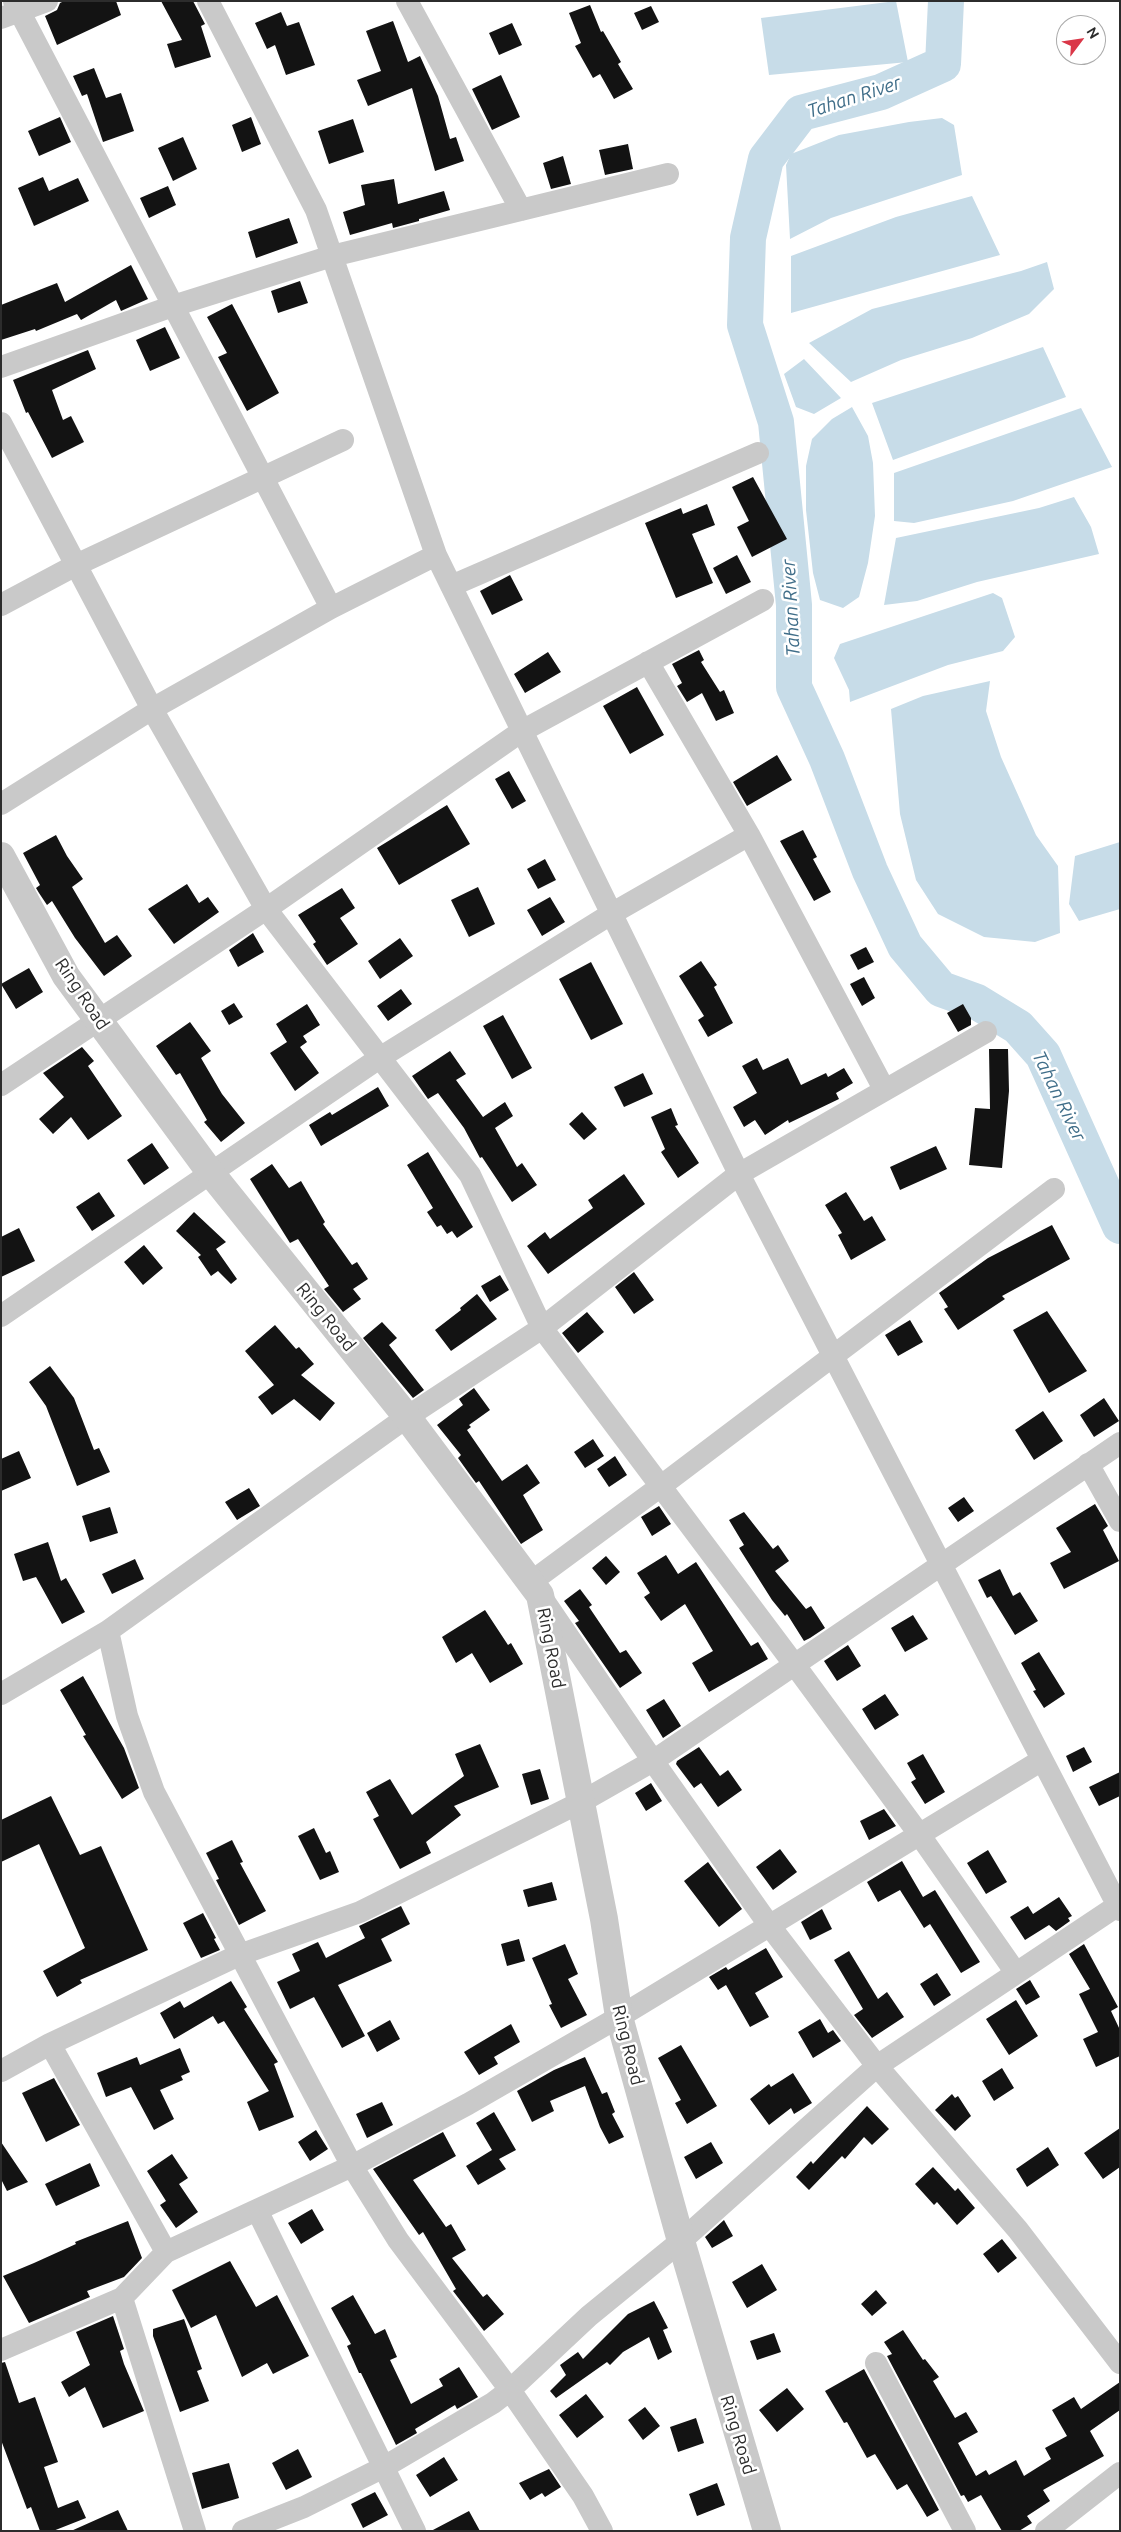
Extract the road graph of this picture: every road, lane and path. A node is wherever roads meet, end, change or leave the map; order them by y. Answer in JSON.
{"nodes":[{"id":1,"x":47,"y":1,"type":"edge"},
{"id":2,"x":208,"y":1,"type":"edge"},
{"id":3,"x":407,"y":1,"type":"edge"},
{"id":4,"x":12,"y":10,"type":"edge"},
{"id":5,"x":668,"y":174,"type":"dead end"},
{"id":6,"x":521,"y":210,"type":"junction"},
{"id":7,"x":332,"y":256,"type":"junction"},
{"id":8,"x":173,"y":306,"type":"junction"},
{"id":9,"x":1,"y":367,"type":"edge"},
{"id":10,"x":1,"y":423,"type":"edge"},
{"id":11,"x":343,"y":440,"type":"dead end"},
{"id":12,"x":758,"y":453,"type":"dead end"},
{"id":13,"x":263,"y":478,"type":"junction"},
{"id":14,"x":436,"y":555,"type":"junction"},
{"id":15,"x":76,"y":565,"type":"junction"},
{"id":16,"x":451,"y":586,"type":"junction"},
{"id":17,"x":763,"y":600,"type":"dead end"},
{"id":18,"x":1,"y":605,"type":"edge"},
{"id":19,"x":331,"y":608,"type":"junction"},
{"id":20,"x":648,"y":662,"type":"junction"},
{"id":21,"x":152,"y":709,"type":"junction"},
{"id":22,"x":522,"y":731,"type":"junction"},
{"id":23,"x":1,"y":804,"type":"edge"},
{"id":24,"x":749,"y":835,"type":"junction"},
{"id":25,"x":1,"y":856,"type":"edge"},
{"id":26,"x":266,"y":910,"type":"junction"},
{"id":27,"x":611,"y":914,"type":"junction"},
{"id":28,"x":99,"y":1020,"type":"junction"},
{"id":29,"x":986,"y":1032,"type":"dead end"},
{"id":30,"x":381,"y":1057,"type":"junction"},
{"id":31,"x":1,"y":1085,"type":"edge"},
{"id":32,"x":884,"y":1089,"type":"junction"},
{"id":33,"x":210,"y":1172,"type":"junction"},
{"id":34,"x":740,"y":1174,"type":"junction"},
{"id":35,"x":1054,"y":1189,"type":"dead end"},
{"id":36,"x":1,"y":1316,"type":"edge"},
{"id":37,"x":542,"y":1328,"type":"junction"},
{"id":38,"x":832,"y":1356,"type":"junction"},
{"id":39,"x":407,"y":1417,"type":"junction"},
{"id":40,"x":1120,"y":1443,"type":"edge"},
{"id":41,"x":1088,"y":1464,"type":"junction"},
{"id":42,"x":661,"y":1486,"type":"junction"},
{"id":43,"x":1120,"y":1521,"type":"edge"},
{"id":44,"x":940,"y":1564,"type":"junction"},
{"id":45,"x":536,"y":1588,"type":"junction"},
{"id":46,"x":108,"y":1631,"type":"junction"},
{"id":47,"x":794,"y":1664,"type":"junction"},
{"id":48,"x":1,"y":1694,"type":"edge"},
{"id":49,"x":1042,"y":1760,"type":"junction"},
{"id":50,"x":653,"y":1761,"type":"junction"},
{"id":51,"x":582,"y":1802,"type":"junction"},
{"id":52,"x":919,"y":1834,"type":"junction"},
{"id":53,"x":1119,"y":1907,"type":"edge"},
{"id":54,"x":769,"y":1925,"type":"junction"},
{"id":55,"x":239,"y":1955,"type":"junction"},
{"id":56,"x":1016,"y":1973,"type":"junction"},
{"id":57,"x":620,"y":2017,"type":"junction"},
{"id":58,"x":50,"y":2044,"type":"junction"},
{"id":59,"x":877,"y":2066,"type":"junction"},
{"id":60,"x":1,"y":2072,"type":"edge"},
{"id":61,"x":352,"y":2166,"type":"junction"},
{"id":62,"x":257,"y":2210,"type":"junction"},
{"id":63,"x":681,"y":2241,"type":"junction"},
{"id":64,"x":166,"y":2252,"type":"junction"},
{"id":65,"x":122,"y":2298,"type":"junction"},
{"id":66,"x":1,"y":2350,"type":"edge"},
{"id":67,"x":1120,"y":2362,"type":"edge"},
{"id":68,"x":876,"y":2363,"type":"dead end"},
{"id":69,"x":510,"y":2390,"type":"junction"},
{"id":70,"x":384,"y":2467,"type":"junction"},
{"id":71,"x":1120,"y":2473,"type":"edge"},
{"id":72,"x":195,"y":2531,"type":"edge"},
{"id":73,"x":243,"y":2531,"type":"edge"},
{"id":74,"x":415,"y":2531,"type":"edge"},
{"id":75,"x":602,"y":2531,"type":"edge"},
{"id":76,"x":767,"y":2531,"type":"edge"},
{"id":77,"x":966,"y":2531,"type":"edge"},
{"id":78,"x":1046,"y":2531,"type":"edge"}],
"edges":[{"from":1,"to":4,"type":"street"},
{"from":2,"to":7,"type":"street"},
{"from":3,"to":6,"type":"street"},
{"from":4,"to":8,"type":"street"},
{"from":5,"to":6,"type":"street"},
{"from":6,"to":7,"type":"street"},
{"from":7,"to":8,"type":"street"},
{"from":7,"to":14,"type":"street"},
{"from":8,"to":9,"type":"street"},
{"from":8,"to":13,"type":"street"},
{"from":10,"to":15,"type":"street"},
{"from":11,"to":13,"type":"street"},
{"from":12,"to":16,"type":"street"},
{"from":13,"to":15,"type":"street"},
{"from":13,"to":19,"type":"street"},
{"from":14,"to":16,"type":"street"},
{"from":14,"to":19,"type":"street"},
{"from":15,"to":18,"type":"street"},
{"from":15,"to":21,"type":"street"},
{"from":16,"to":22,"type":"street"},
{"from":17,"to":20,"type":"street"},
{"from":19,"to":21,"type":"street"},
{"from":20,"to":22,"type":"street"},
{"from":20,"to":24,"type":"street"},
{"from":21,"to":23,"type":"street"},
{"from":21,"to":26,"type":"street"},
{"from":22,"to":26,"type":"street"},
{"from":22,"to":27,"type":"street"},
{"from":24,"to":27,"type":"street"},
{"from":24,"to":32,"type":"street"},
{"from":25,"to":28,"type":"street","name":"Ring Road"},
{"from":26,"to":28,"type":"street"},
{"from":26,"to":30,"type":"street"},
{"from":27,"to":30,"type":"street"},
{"from":27,"to":34,"type":"street"},
{"from":28,"to":31,"type":"street"},
{"from":28,"to":33,"type":"street","name":"Ring Road"},
{"from":29,"to":32,"type":"street"},
{"from":30,"to":33,"type":"street"},
{"from":30,"to":37,"type":"street"},
{"from":32,"to":34,"type":"street"},
{"from":33,"to":36,"type":"street"},
{"from":33,"to":39,"type":"street","name":"Ring Road"},
{"from":34,"to":37,"type":"street"},
{"from":34,"to":38,"type":"street"},
{"from":35,"to":38,"type":"street"},
{"from":37,"to":39,"type":"street"},
{"from":37,"to":42,"type":"street"},
{"from":38,"to":42,"type":"street"},
{"from":38,"to":44,"type":"street"},
{"from":39,"to":45,"type":"street","name":"Ring Road"},
{"from":39,"to":46,"type":"street"},
{"from":40,"to":41,"type":"street"},
{"from":41,"to":43,"type":"street"},
{"from":41,"to":44,"type":"street"},
{"from":42,"to":45,"type":"street"},
{"from":42,"to":47,"type":"street"},
{"from":44,"to":47,"type":"street"},
{"from":44,"to":49,"type":"street"},
{"from":45,"to":50,"type":"street"},
{"from":45,"to":51,"type":"street","name":"Ring Road"},
{"from":46,"to":48,"type":"street"},
{"from":46,"to":55,"type":"street"},
{"from":47,"to":50,"type":"street"},
{"from":47,"to":52,"type":"street"},
{"from":49,"to":52,"type":"street"},
{"from":49,"to":53,"type":"street"},
{"from":50,"to":51,"type":"street"},
{"from":50,"to":54,"type":"street"},
{"from":51,"to":55,"type":"street"},
{"from":51,"to":57,"type":"street","name":"Ring Road"},
{"from":52,"to":54,"type":"street"},
{"from":52,"to":56,"type":"street"},
{"from":53,"to":56,"type":"street"},
{"from":54,"to":57,"type":"street"},
{"from":54,"to":59,"type":"street"},
{"from":55,"to":58,"type":"street"},
{"from":55,"to":61,"type":"street"},
{"from":56,"to":59,"type":"street"},
{"from":57,"to":61,"type":"street"},
{"from":57,"to":63,"type":"street","name":"Ring Road"},
{"from":58,"to":60,"type":"street"},
{"from":58,"to":64,"type":"street"},
{"from":59,"to":63,"type":"street"},
{"from":59,"to":67,"type":"street"},
{"from":61,"to":62,"type":"street"},
{"from":61,"to":69,"type":"street"},
{"from":62,"to":64,"type":"street"},
{"from":62,"to":70,"type":"street"},
{"from":63,"to":69,"type":"street"},
{"from":63,"to":76,"type":"street","name":"Ring Road"},
{"from":64,"to":65,"type":"street"},
{"from":65,"to":66,"type":"street"},
{"from":65,"to":72,"type":"street"},
{"from":68,"to":77,"type":"street"},
{"from":69,"to":70,"type":"street"},
{"from":69,"to":75,"type":"street"},
{"from":70,"to":73,"type":"street"},
{"from":70,"to":74,"type":"street"},
{"from":71,"to":78,"type":"street"}]}
